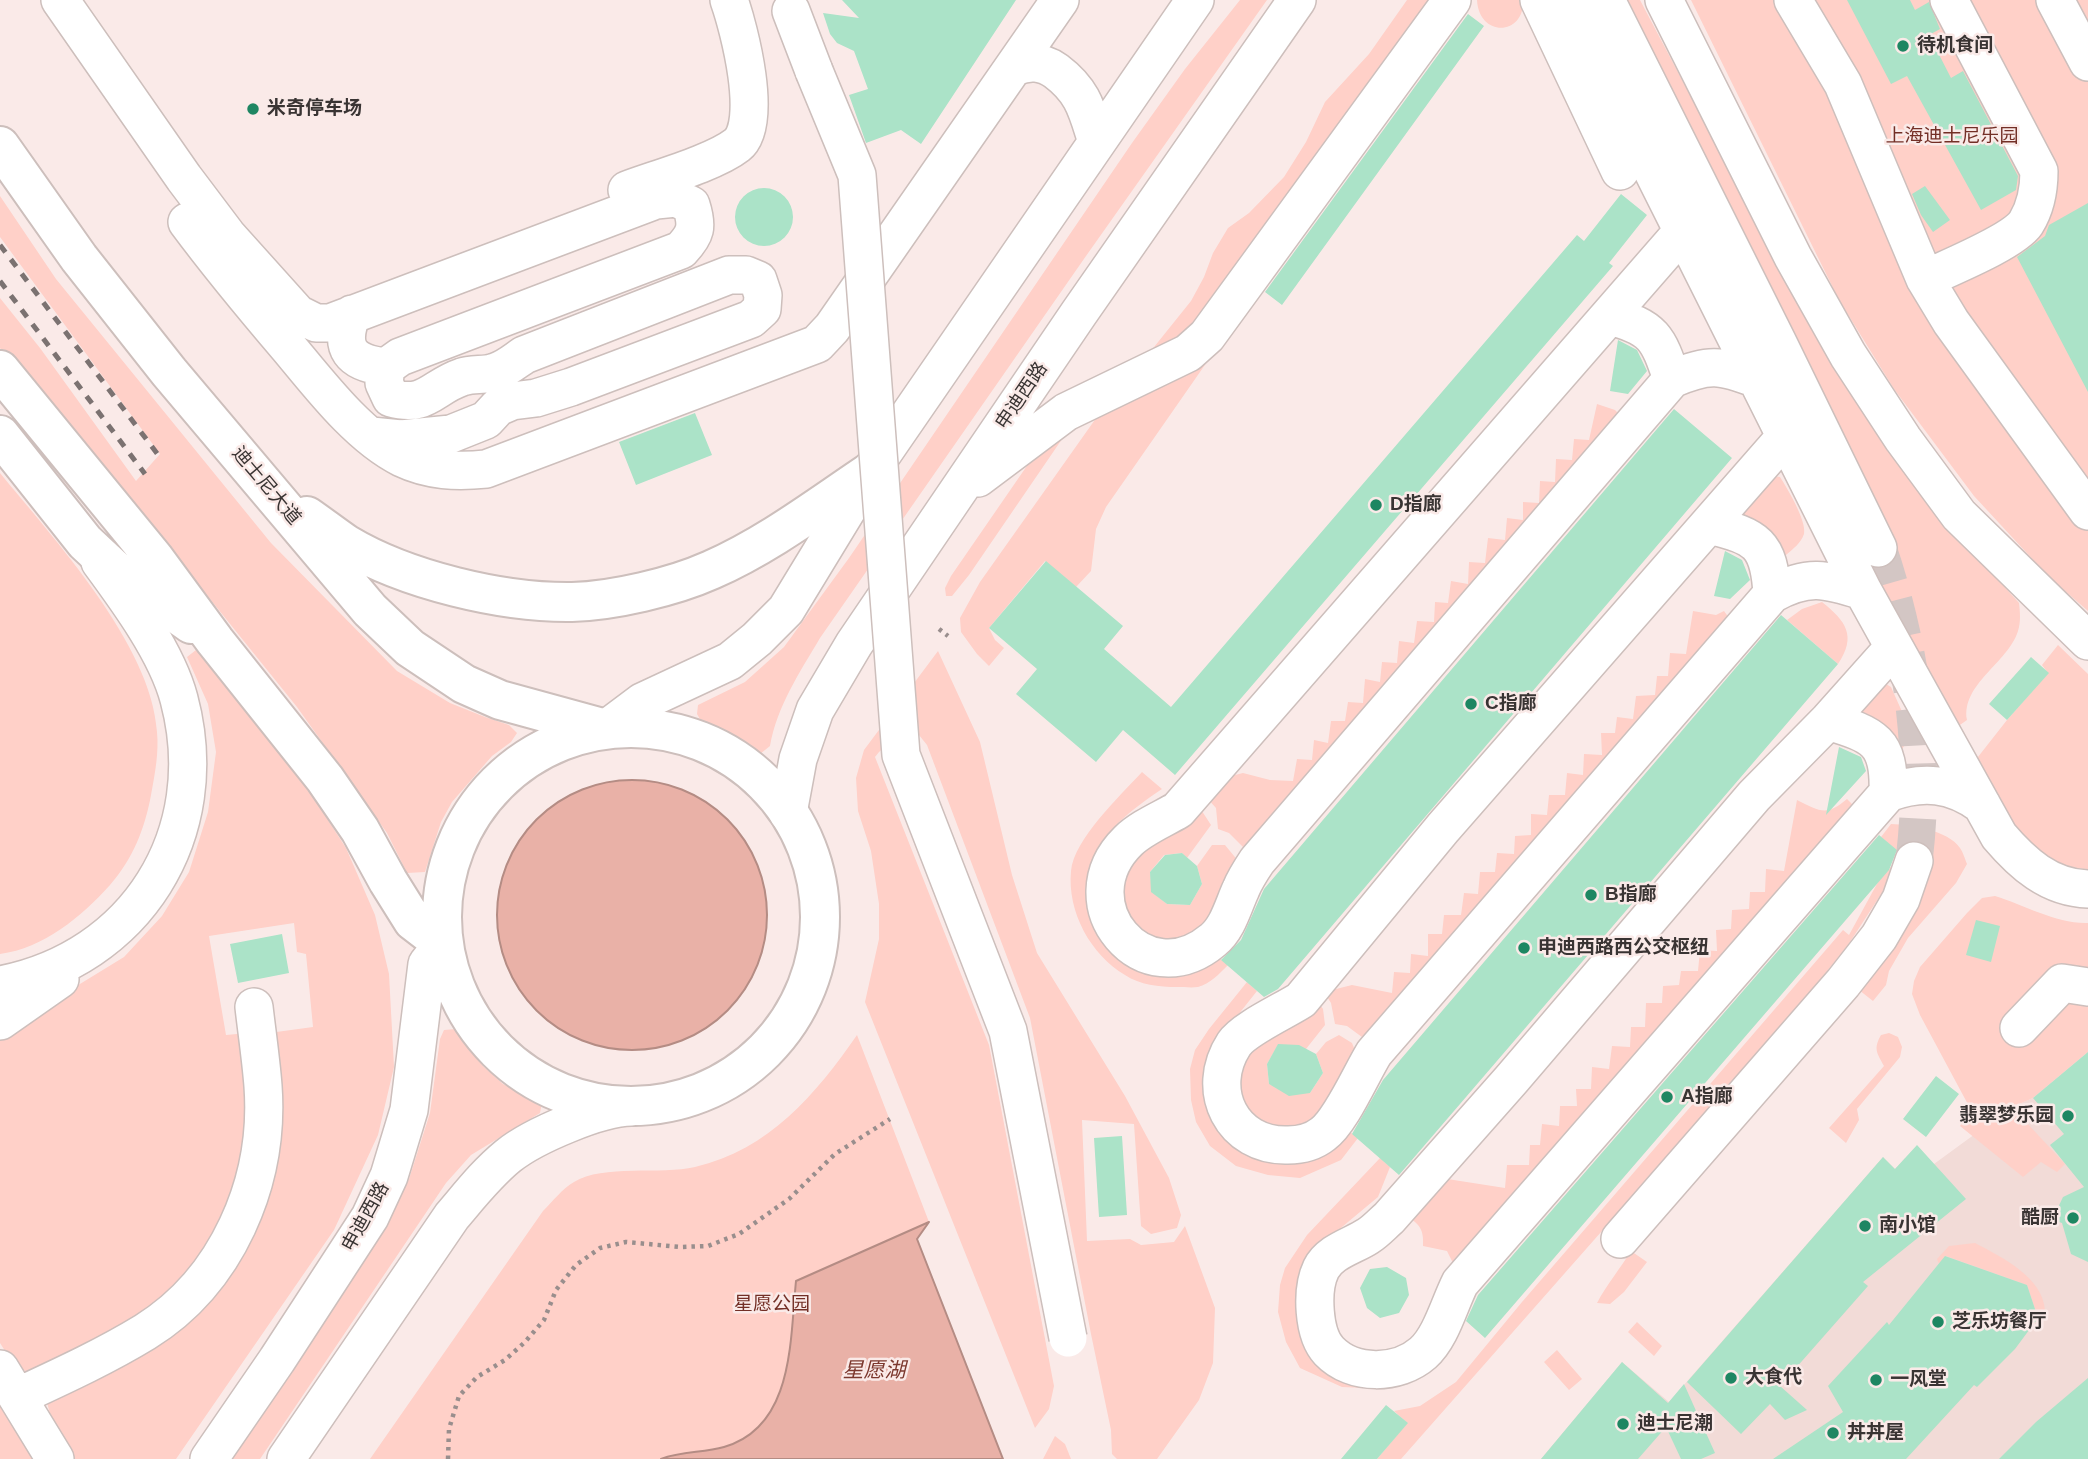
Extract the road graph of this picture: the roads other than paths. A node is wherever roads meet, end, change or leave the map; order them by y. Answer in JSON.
{"nodes":[{"id":1,"x":33,"y":0,"type":"edge"},
{"id":2,"x":60,"y":0,"type":"edge"},
{"id":3,"x":1060,"y":0,"type":"edge"},
{"id":4,"x":1195,"y":0,"type":"edge"},
{"id":5,"x":1297,"y":0,"type":"edge"},
{"id":6,"x":1315,"y":0,"type":"edge"},
{"id":7,"x":1452,"y":0,"type":"edge"},
{"id":8,"x":1539,"y":0,"type":"edge"},
{"id":9,"x":1567,"y":0,"type":"edge"},
{"id":10,"x":1606,"y":0,"type":"edge"},
{"id":11,"x":1664,"y":0,"type":"edge"},
{"id":12,"x":1793,"y":0,"type":"edge"},
{"id":13,"x":1949,"y":0,"type":"edge"},
{"id":14,"x":2055,"y":0,"type":"edge"},
{"id":15,"x":739,"y":6,"type":"edge"},
{"id":16,"x":799,"y":6,"type":"edge"},
{"id":17,"x":1258,"y":58,"type":"junction"},
{"id":18,"x":2088,"y":62,"type":"edge"},
{"id":19,"x":1014,"y":67,"type":"junction"},
{"id":20,"x":1097,"y":142,"type":"junction"},
{"id":21,"x":0,"y":146,"type":"edge"},
{"id":22,"x":1620,"y":170,"type":"dead end"},
{"id":23,"x":1683,"y":231,"type":"junction"},
{"id":24,"x":1925,"y":279,"type":"junction"},
{"id":25,"x":352,"y":314,"type":"junction"},
{"id":26,"x":1609,"y":316,"type":"junction"},
{"id":27,"x":307,"y":318,"type":"junction"},
{"id":28,"x":386,"y":367,"type":"junction"},
{"id":29,"x":306,"y":369,"type":"junction"},
{"id":30,"x":0,"y":370,"type":"edge"},
{"id":31,"x":1672,"y":379,"type":"junction"},
{"id":32,"x":1757,"y":379,"type":"junction"},
{"id":33,"x":0,"y":435,"type":"edge"},
{"id":34,"x":371,"y":436,"type":"junction"},
{"id":35,"x":1786,"y":436,"type":"junction"},
{"id":36,"x":870,"y":472,"type":"junction"},
{"id":37,"x":268,"y":488,"type":"junction"},
{"id":38,"x":955,"y":495,"type":"junction"},
{"id":39,"x":2088,"y":511,"type":"edge"},
{"id":40,"x":1710,"y":525,"type":"junction"},
{"id":41,"x":85,"y":542,"type":"junction"},
{"id":42,"x":1878,"y":548,"type":"tunnel mouth"},
{"id":43,"x":1863,"y":591,"type":"junction"},
{"id":44,"x":1772,"y":594,"type":"junction"},
{"id":45,"x":215,"y":640,"type":"junction"},
{"id":46,"x":2088,"y":641,"type":"edge"},
{"id":47,"x":1894,"y":647,"type":"junction"},
{"id":48,"x":1828,"y":721,"type":"junction"},
{"id":49,"x":606,"y":729,"type":"junction"},
{"id":50,"x":1888,"y":793,"type":"junction"},
{"id":51,"x":1982,"y":806,"type":"junction"},
{"id":52,"x":788,"y":813,"type":"junction"},
{"id":53,"x":1914,"y":861,"type":"tunnel mouth"},
{"id":54,"x":2088,"y":889,"type":"edge"},
{"id":55,"x":114,"y":933,"type":"junction"},
{"id":56,"x":443,"y":944,"type":"junction"},
{"id":57,"x":0,"y":985,"type":"edge"},
{"id":58,"x":2088,"y":987,"type":"edge"},
{"id":59,"x":254,"y":1007,"type":"dead end"},
{"id":60,"x":0,"y":1021,"type":"edge"},
{"id":61,"x":2019,"y":1028,"type":"dead end"},
{"id":62,"x":632,"y":1107,"type":"junction"},
{"id":63,"x":1620,"y":1239,"type":"dead end"},
{"id":64,"x":1068,"y":1338,"type":"dead end"},
{"id":65,"x":9,"y":1383,"type":"edge"},
{"id":66,"x":55,"y":1459,"type":"edge"},
{"id":67,"x":209,"y":1459,"type":"edge"},
{"id":68,"x":286,"y":1459,"type":"edge"}],
"edges":[{"from":1,"to":29,"type":"street"},
{"from":2,"to":27,"type":"street"},
{"from":3,"to":19,"type":"street"},
{"from":4,"to":20,"type":"street"},
{"from":5,"to":17,"type":"street","name":"申迪西路"},
{"from":6,"to":17,"type":"street"},
{"from":7,"to":38,"type":"street"},
{"from":8,"to":22,"type":"street"},
{"from":9,"to":23,"type":"street"},
{"from":10,"to":42,"type":"street"},
{"from":11,"to":46,"type":"street"},
{"from":12,"to":24,"type":"street"},
{"from":13,"to":24,"type":"street"},
{"from":14,"to":18,"type":"street"},
{"from":15,"to":16,"type":"street"},
{"from":15,"to":27,"type":"street"},
{"from":16,"to":64,"type":"street","bridge":true},
{"from":17,"to":38,"type":"street","name":"申迪西路"},
{"from":19,"to":20,"type":"street"},
{"from":19,"to":34,"type":"street"},
{"from":20,"to":36,"type":"street"},
{"from":21,"to":37,"type":"highway","name":"迪士尼大道"},
{"from":23,"to":26,"type":"street"},
{"from":23,"to":32,"type":"street"},
{"from":24,"to":39,"type":"street"},
{"from":25,"to":27,"type":"street"},
{"from":25,"to":28,"type":"street"},
{"from":25,"to":28,"type":"street"},
{"from":26,"to":31,"type":"street"},
{"from":26,"to":31,"type":"street"},
{"from":27,"to":29,"type":"street"},
{"from":28,"to":34,"type":"street"},
{"from":29,"to":34,"type":"street"},
{"from":30,"to":45,"type":"highway"},
{"from":31,"to":32,"type":"street"},
{"from":32,"to":35,"type":"street"},
{"from":33,"to":41,"type":"highway"},
{"from":35,"to":40,"type":"street"},
{"from":35,"to":43,"type":"street"},
{"from":36,"to":37,"type":"highway"},
{"from":36,"to":49,"type":"street"},
{"from":37,"to":49,"type":"highway","name":"迪士尼大道"},
{"from":38,"to":52,"type":"street","name":"申迪西路"},
{"from":40,"to":44,"type":"street"},
{"from":40,"to":44,"type":"street"},
{"from":41,"to":45,"type":"highway"},
{"from":41,"to":55,"type":"street"},
{"from":43,"to":44,"type":"street"},
{"from":43,"to":47,"type":"street"},
{"from":45,"to":56,"type":"highway"},
{"from":47,"to":48,"type":"street"},
{"from":47,"to":51,"type":"street"},
{"from":48,"to":50,"type":"street"},
{"from":48,"to":50,"type":"street"},
{"from":49,"to":52,"type":"highway"},
{"from":49,"to":56,"type":"highway"},
{"from":50,"to":51,"type":"street"},
{"from":51,"to":54,"type":"street"},
{"from":52,"to":62,"type":"highway"},
{"from":53,"to":63,"type":"street"},
{"from":55,"to":57,"type":"street"},
{"from":55,"to":60,"type":"street"},
{"from":56,"to":62,"type":"highway"},
{"from":56,"to":67,"type":"street","name":"申迪西路"},
{"from":58,"to":61,"type":"street"},
{"from":59,"to":65,"type":"street"},
{"from":62,"to":68,"type":"street"},
{"from":65,"to":66,"type":"street"}]}
